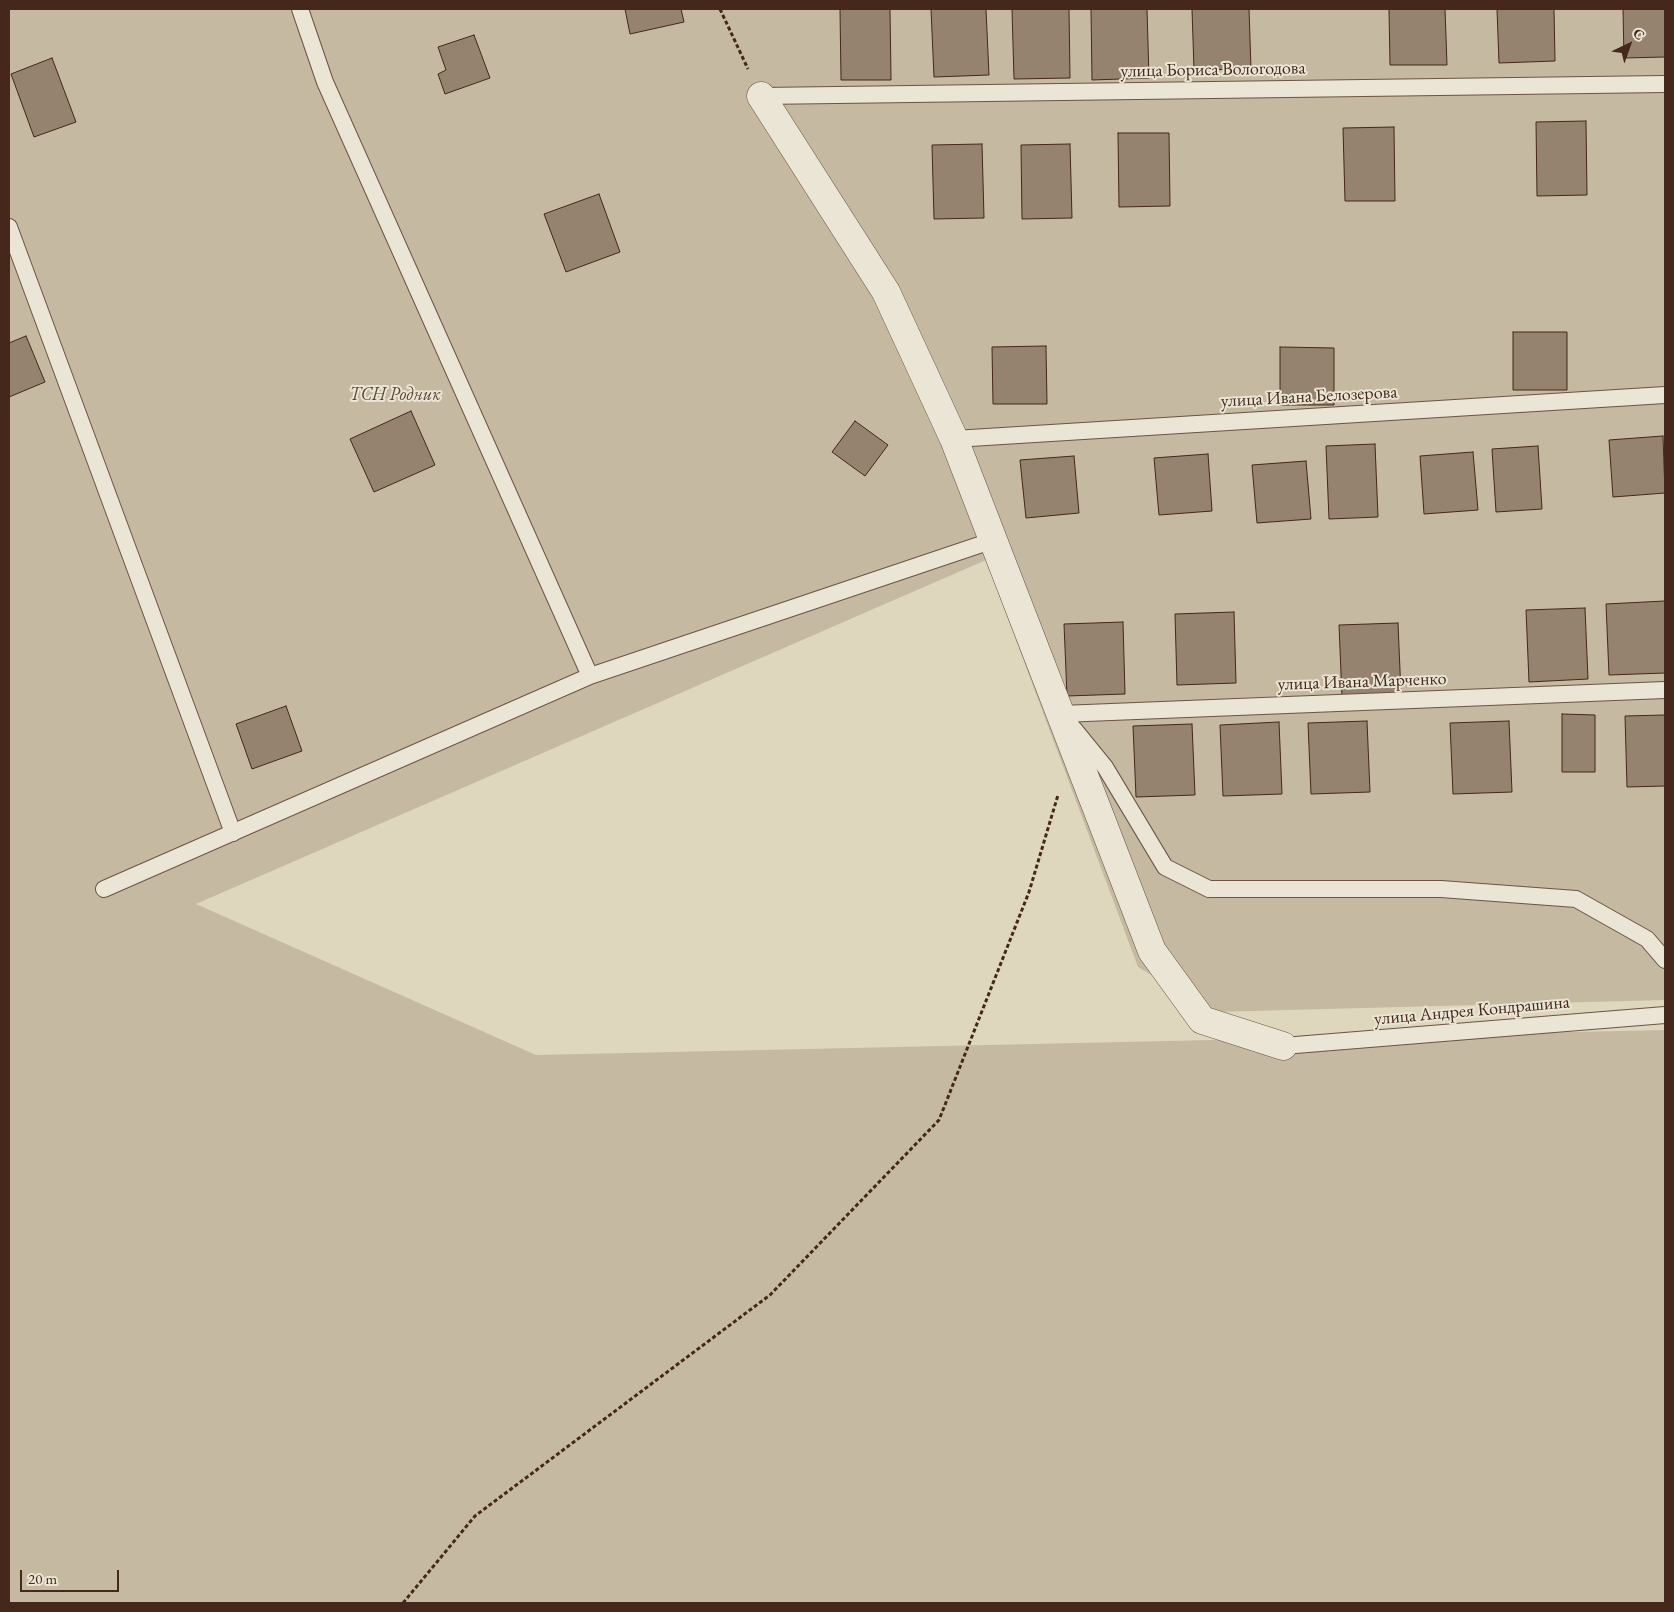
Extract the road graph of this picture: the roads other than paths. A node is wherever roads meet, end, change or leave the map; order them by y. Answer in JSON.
{"nodes":[{"id":1,"x":300,"y":9,"type":"edge"},
{"id":2,"x":1665,"y":84,"type":"edge"},
{"id":3,"x":761,"y":96,"type":"joint"},
{"id":4,"x":9,"y":227,"type":"edge"},
{"id":5,"x":1665,"y":395,"type":"edge"},
{"id":6,"x":954,"y":439,"type":"junction"},
{"id":7,"x":994,"y":540,"type":"junction"},
{"id":8,"x":590,"y":676,"type":"junction"},
{"id":9,"x":1665,"y":690,"type":"edge"},
{"id":10,"x":1061,"y":714,"type":"junction"},
{"id":11,"x":233,"y":833,"type":"junction"},
{"id":12,"x":104,"y":889,"type":"dead end"},
{"id":13,"x":1665,"y":960,"type":"edge"},
{"id":14,"x":1665,"y":1015,"type":"edge"},
{"id":15,"x":1283,"y":1046,"type":"joint"}],
"edges":[{"from":1,"to":8,"type":"lane"},
{"from":2,"to":3,"type":"lane","name":"улица Бориса Вологодова"},
{"from":3,"to":6,"type":"street"},
{"from":4,"to":11,"type":"lane"},
{"from":5,"to":6,"type":"lane","name":"улица Ивана Белозерова"},
{"from":6,"to":7,"type":"street"},
{"from":7,"to":8,"type":"lane"},
{"from":7,"to":10,"type":"street"},
{"from":8,"to":11,"type":"lane"},
{"from":9,"to":10,"type":"lane","name":"улица Ивана Марченко"},
{"from":10,"to":13,"type":"lane"},
{"from":10,"to":15,"type":"street"},
{"from":11,"to":12,"type":"lane"},
{"from":14,"to":15,"type":"lane","name":"улица Андрея Кондрашина"}]}
